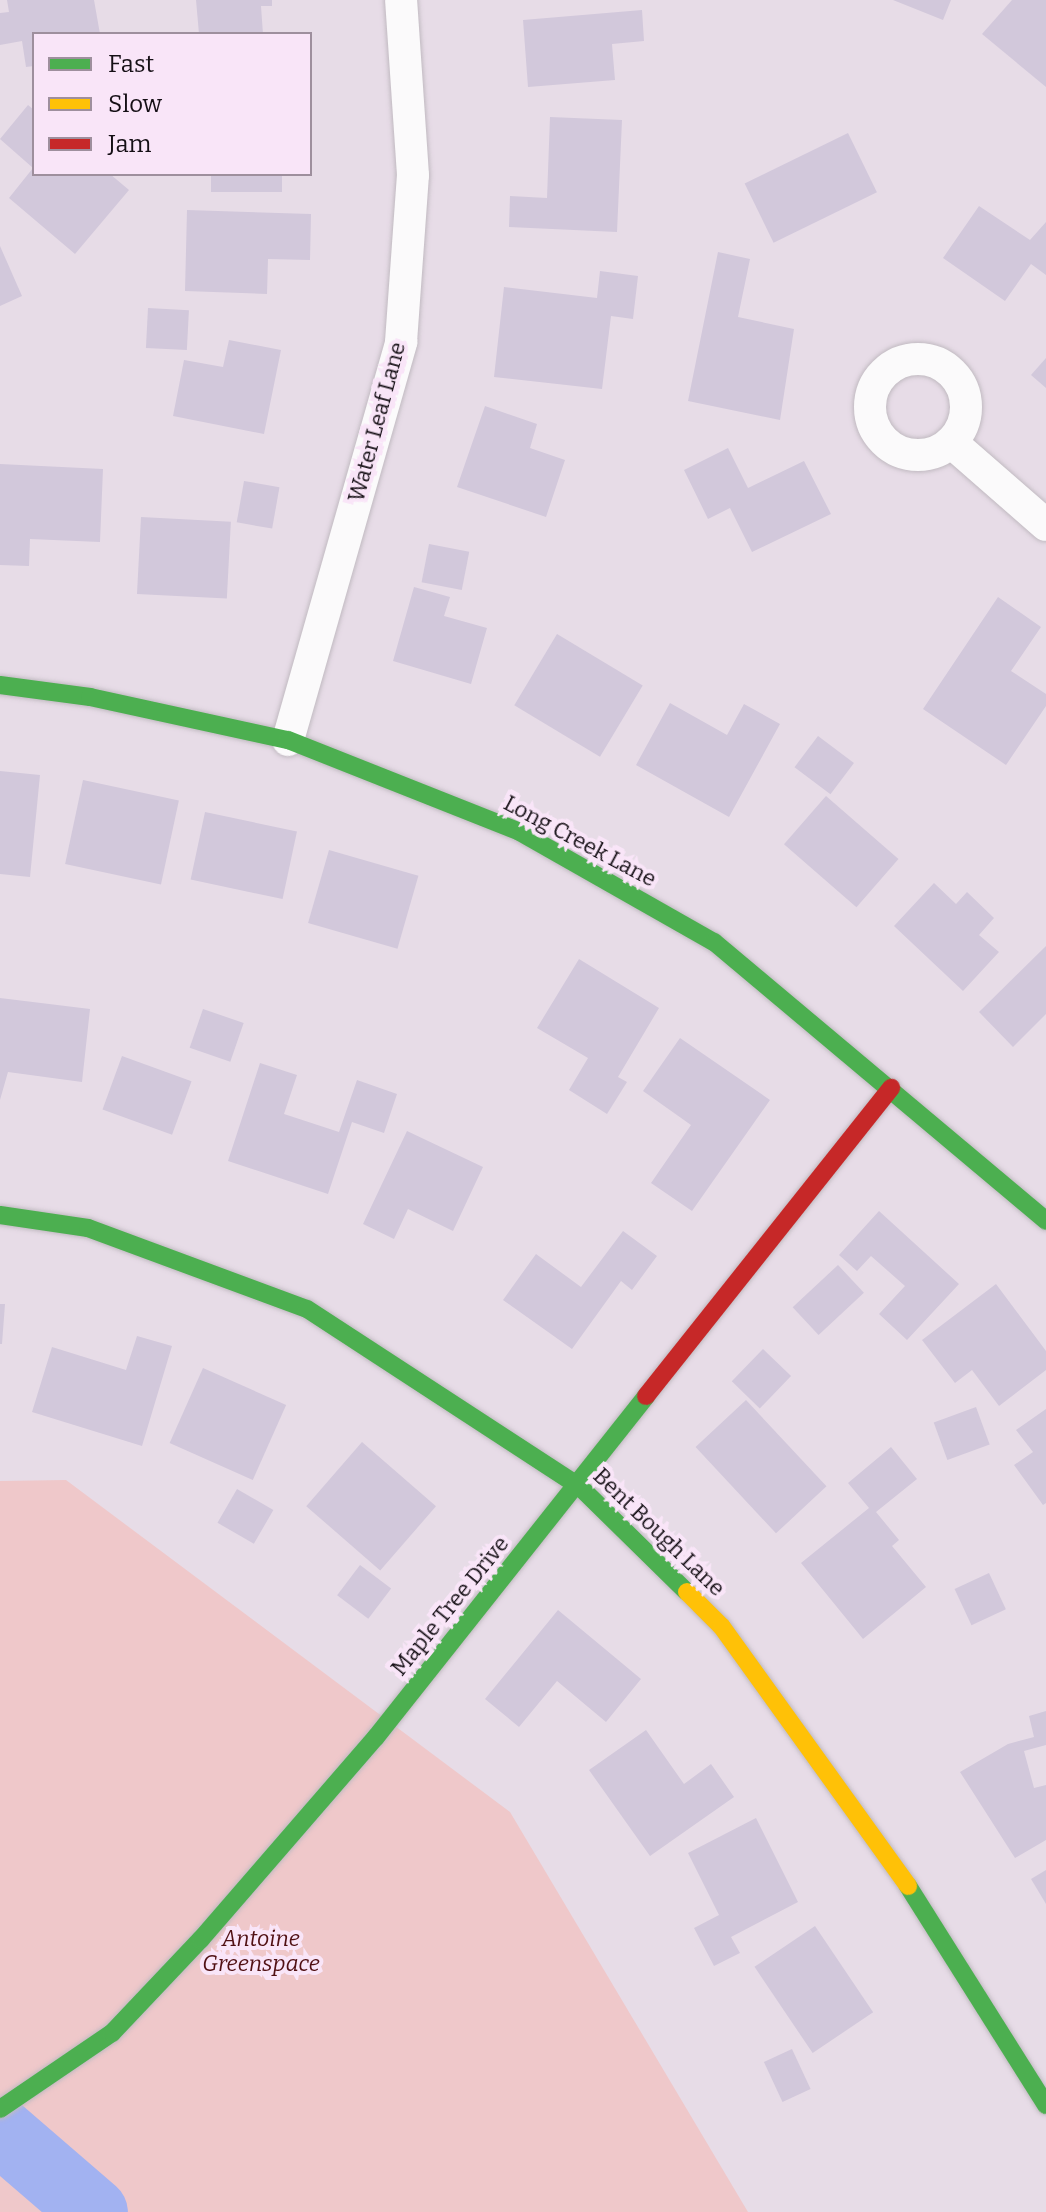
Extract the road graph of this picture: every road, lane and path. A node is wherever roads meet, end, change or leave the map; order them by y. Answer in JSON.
{"nodes":[{"id":1,"x":401,"y":0,"type":"edge"},
{"id":2,"x":951,"y":442,"type":"dead end"},
{"id":3,"x":1046,"y":525,"type":"edge"},
{"id":4,"x":0,"y":685,"type":"edge"},
{"id":5,"x":288,"y":740,"type":"junction"},
{"id":6,"x":891,"y":1088,"type":"junction"},
{"id":7,"x":0,"y":1215,"type":"edge"},
{"id":8,"x":1046,"y":1221,"type":"edge"},
{"id":9,"x":579,"y":1486,"type":"junction"},
{"id":10,"x":1046,"y":2105,"type":"edge"},
{"id":11,"x":0,"y":2109,"type":"edge"}],
"edges":[{"from":1,"to":5,"type":"street","name":"Water Leaf Lane"},
{"from":2,"to":3,"type":"street"},
{"from":4,"to":5,"type":"street","name":"Long Creek Lane"},
{"from":5,"to":6,"type":"street","name":"Long Creek Lane"},
{"from":6,"to":8,"type":"street","name":"Long Creek Lane"},
{"from":6,"to":9,"type":"street","name":"Maple Tree Drive"},
{"from":7,"to":9,"type":"street","name":"Bent Bough Lane"},
{"from":9,"to":10,"type":"street","name":"Bent Bough Lane"},
{"from":9,"to":11,"type":"street","name":"Maple Tree Drive"}]}
